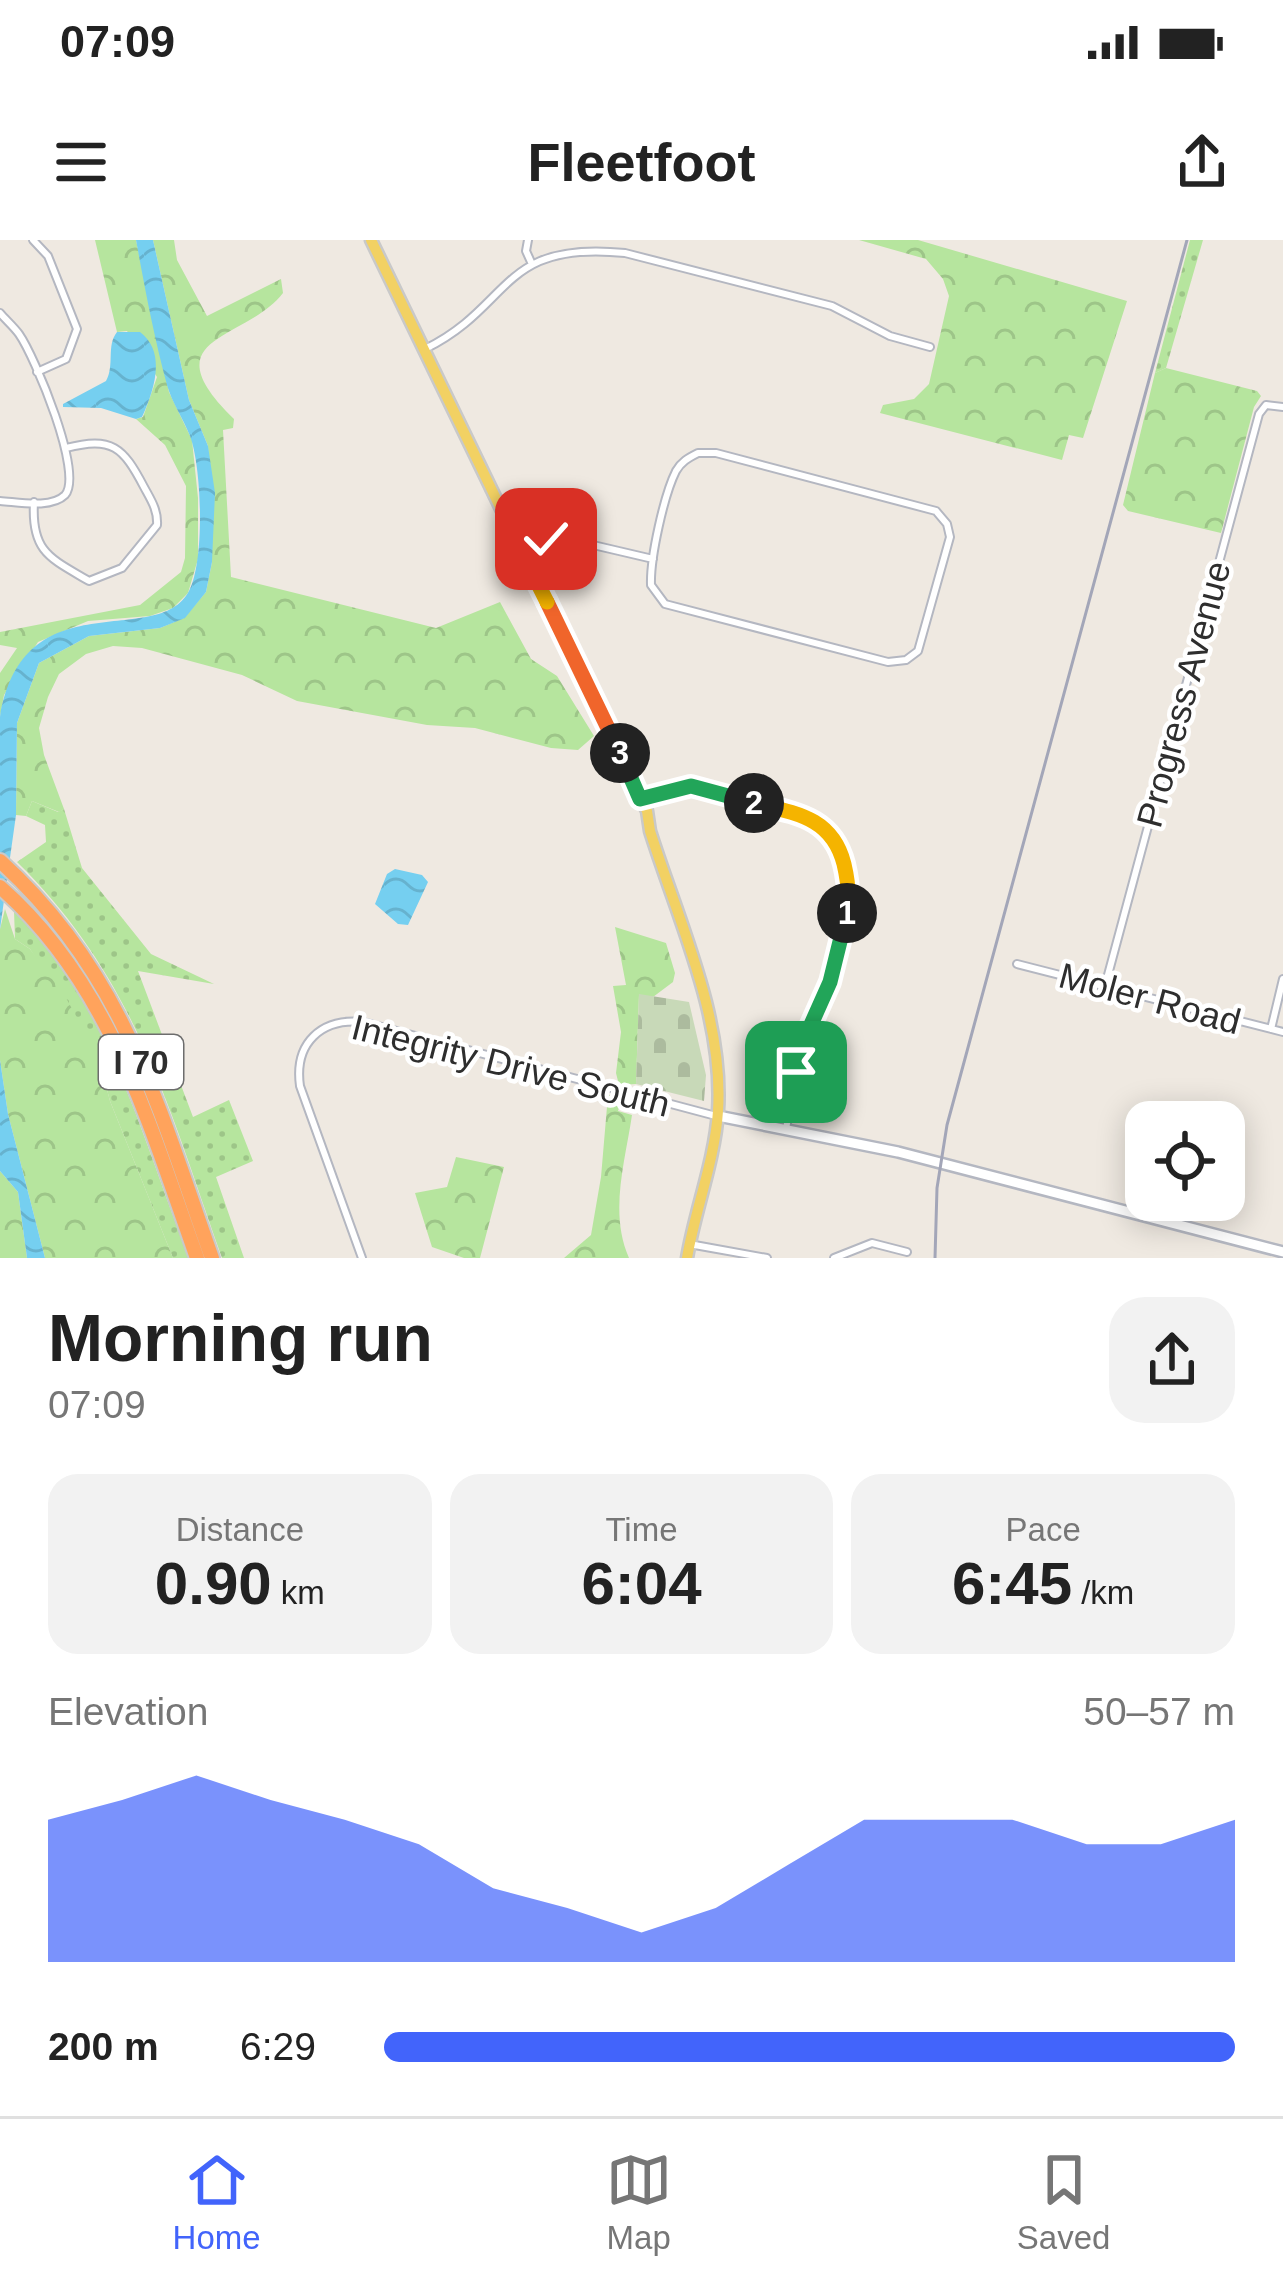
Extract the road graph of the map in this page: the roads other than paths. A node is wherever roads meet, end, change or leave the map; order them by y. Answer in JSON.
{"nodes":[{"id":1,"x":33,"y":240,"type":"edge"},
{"id":2,"x":371,"y":240,"type":"edge"},
{"id":3,"x":528,"y":240,"type":"edge"},
{"id":4,"x":531,"y":262,"type":"junction"},
{"id":5,"x":0,"y":313,"type":"edge"},
{"id":6,"x":930,"y":347,"type":"dead end"},
{"id":7,"x":423,"y":350,"type":"junction"},
{"id":8,"x":37,"y":372,"type":"junction"},
{"id":9,"x":1283,"y":406,"type":"edge"},
{"id":10,"x":65,"y":448,"type":"junction"},
{"id":11,"x":0,"y":501,"type":"edge"},
{"id":12,"x":34,"y":502,"type":"junction"},
{"id":13,"x":520,"y":548,"type":"junction"},
{"id":14,"x":653,"y":559,"type":"junction"},
{"id":15,"x":640,"y":801,"type":"junction"},
{"id":16,"x":0,"y":860,"type":"edge"},
{"id":17,"x":0,"y":886,"type":"edge"},
{"id":18,"x":1017,"y":964,"type":"dead end"},
{"id":19,"x":1283,"y":979,"type":"edge"},
{"id":20,"x":1105,"y":986,"type":"junction"},
{"id":21,"x":1270,"y":1029,"type":"junction"},
{"id":22,"x":1283,"y":1033,"type":"edge"},
{"id":23,"x":718,"y":1116,"type":"junction"},
{"id":24,"x":786,"y":1131,"type":"junction"},
{"id":25,"x":689,"y":1244,"type":"junction"},
{"id":26,"x":907,"y":1252,"type":"dead end"},
{"id":27,"x":1283,"y":1252,"type":"edge"},
{"id":28,"x":197,"y":1258,"type":"edge"},
{"id":29,"x":212,"y":1258,"type":"edge"},
{"id":30,"x":362,"y":1258,"type":"edge"},
{"id":31,"x":687,"y":1258,"type":"edge"},
{"id":32,"x":767,"y":1258,"type":"edge"},
{"id":33,"x":834,"y":1258,"type":"edge"}],
"edges":[{"from":1,"to":8,"type":"street"},
{"from":2,"to":7,"type":"main road"},
{"from":3,"to":4,"type":"street"},
{"from":4,"to":6,"type":"street"},
{"from":4,"to":7,"type":"street"},
{"from":5,"to":8,"type":"street"},
{"from":7,"to":13,"type":"main road"},
{"from":8,"to":10,"type":"street"},
{"from":9,"to":20,"type":"street","name":"Progress Avenue"},
{"from":10,"to":12,"type":"street"},
{"from":10,"to":12,"type":"street"},
{"from":11,"to":12,"type":"street"},
{"from":13,"to":14,"type":"street"},
{"from":13,"to":15,"type":"main road"},
{"from":14,"to":14,"type":"street"},
{"from":15,"to":23,"type":"main road"},
{"from":15,"to":24,"type":"street"},
{"from":16,"to":29,"type":"highway","number":"I 70"},
{"from":17,"to":28,"type":"highway","number":"I 70"},
{"from":18,"to":20,"type":"street","name":"Moler Road"},
{"from":19,"to":21,"type":"street"},
{"from":20,"to":21,"type":"street","name":"Moler Road"},
{"from":21,"to":22,"type":"street","name":"Moler Road"},
{"from":23,"to":24,"type":"main road"},
{"from":23,"to":25,"type":"main road"},
{"from":23,"to":30,"type":"street","name":"Integrity Drive South"},
{"from":24,"to":27,"type":"main road"},
{"from":25,"to":31,"type":"main road"},
{"from":25,"to":32,"type":"street"},
{"from":26,"to":33,"type":"street"}]}
